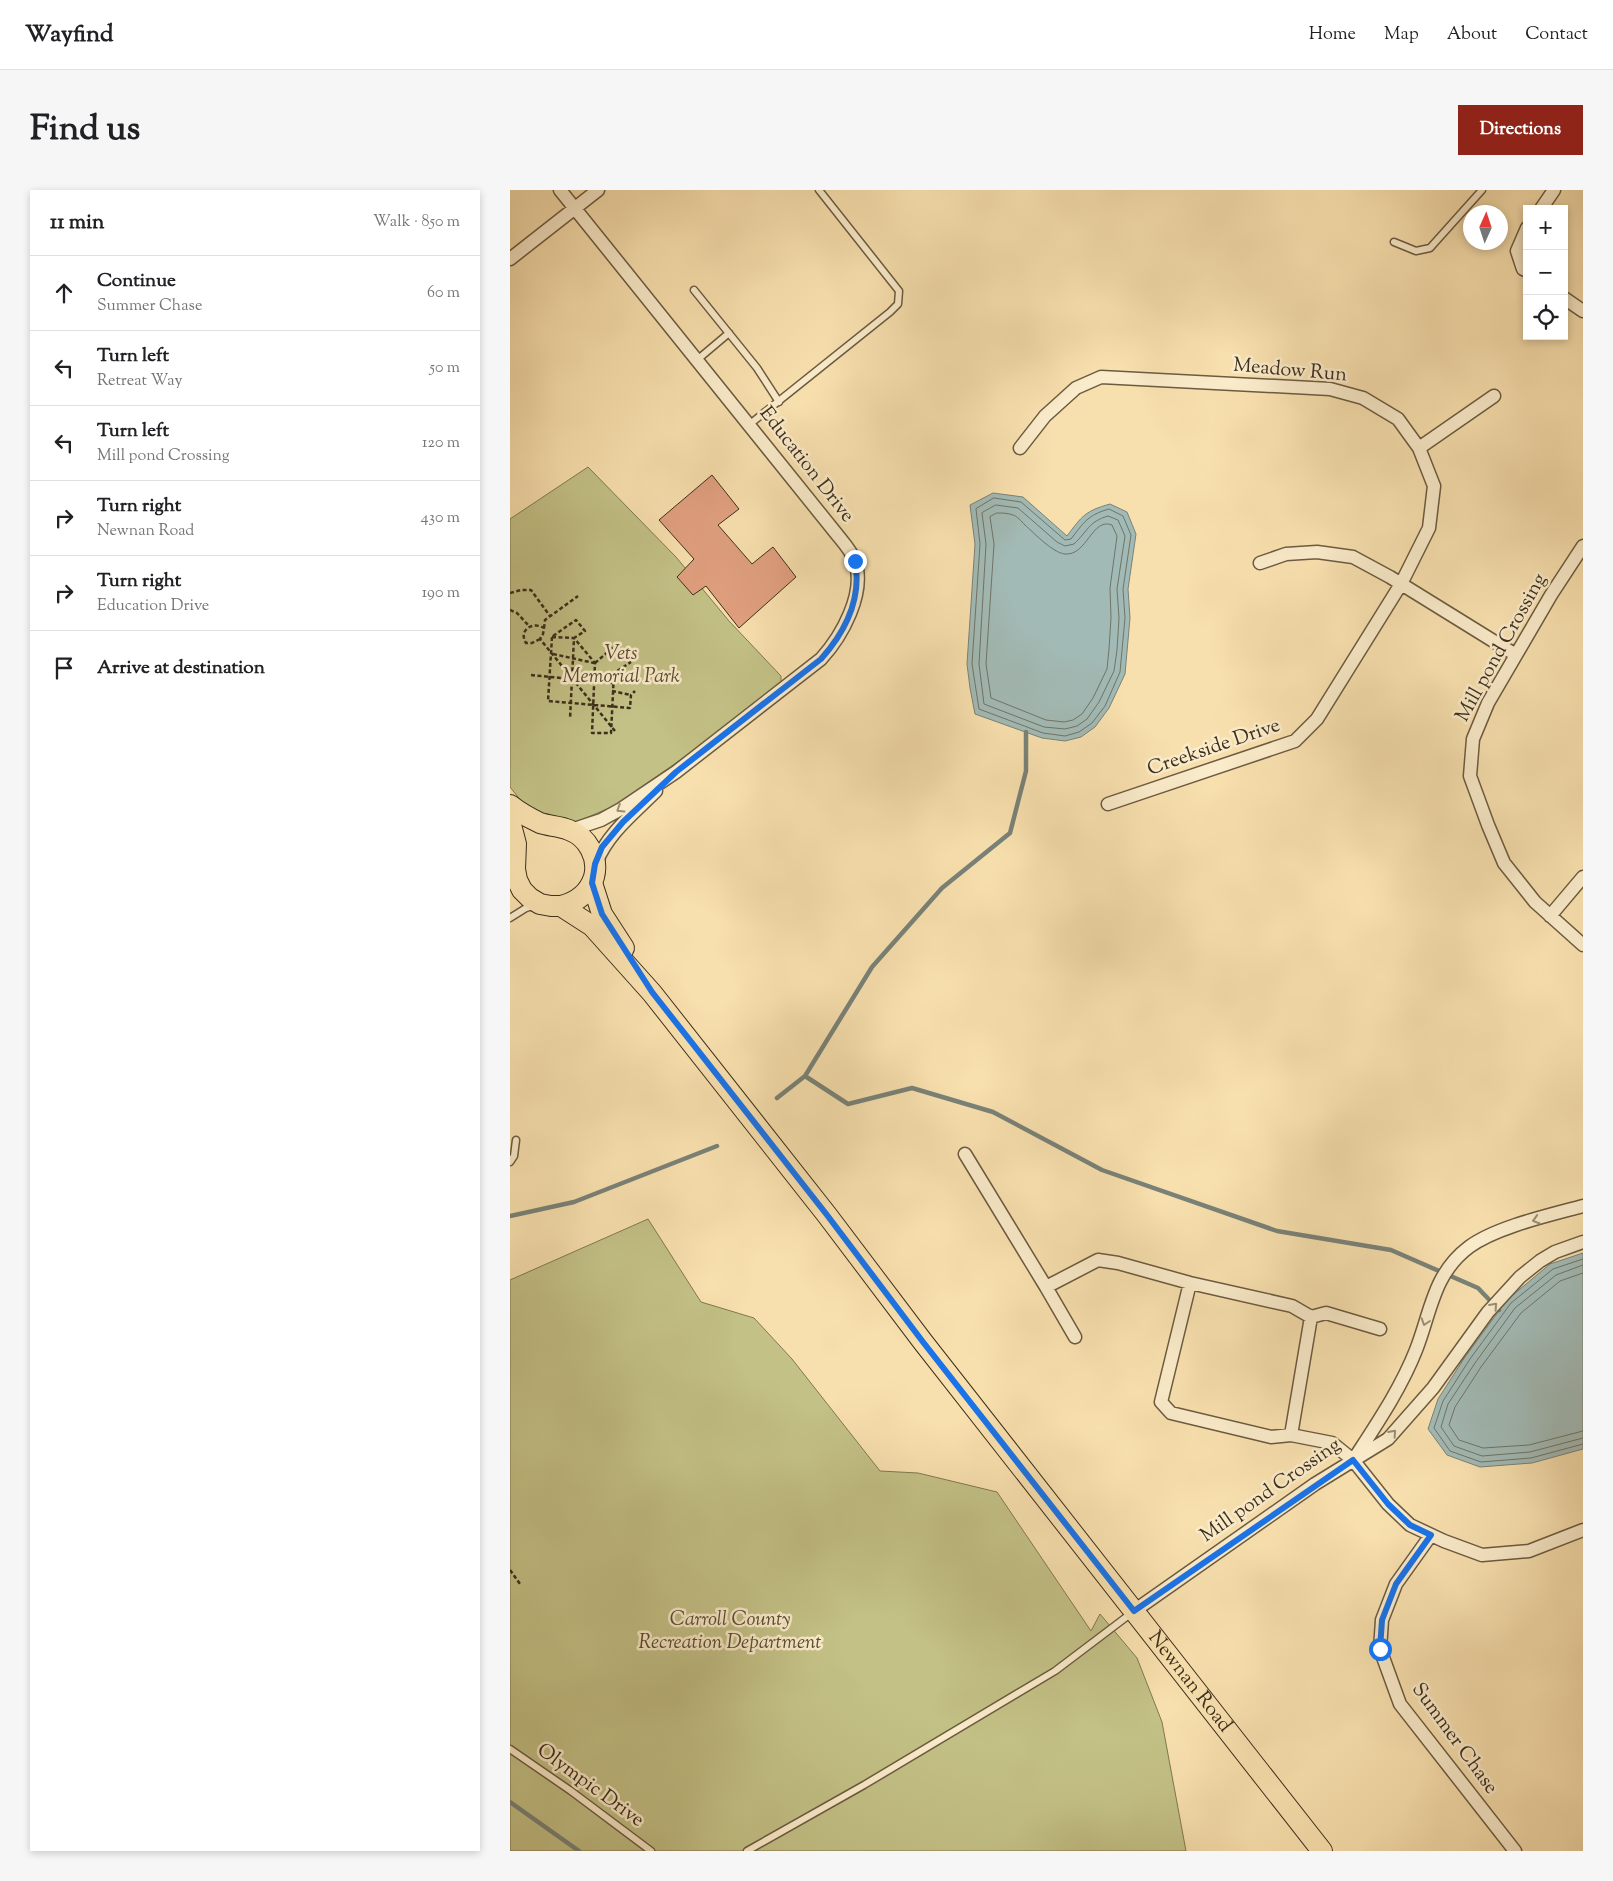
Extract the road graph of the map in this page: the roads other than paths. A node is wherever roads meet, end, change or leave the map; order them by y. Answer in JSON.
{"nodes":[{"id":1,"x":560,"y":190,"type":"edge"},
{"id":2,"x":598,"y":190,"type":"edge"},
{"id":3,"x":818,"y":190,"type":"edge"},
{"id":4,"x":1482,"y":190,"type":"edge"},
{"id":5,"x":1554,"y":190,"type":"edge"},
{"id":6,"x":1544,"y":205,"type":"edge"},
{"id":7,"x":574,"y":208,"type":"junction"},
{"id":8,"x":1523,"y":236,"type":"edge"},
{"id":9,"x":1394,"y":242,"type":"dead end"},
{"id":10,"x":510,"y":259,"type":"edge"},
{"id":11,"x":1523,"y":267,"type":"edge"},
{"id":12,"x":694,"y":290,"type":"dead end"},
{"id":13,"x":1568,"y":301,"type":"edge"},
{"id":14,"x":1583,"y":311,"type":"edge"},
{"id":15,"x":729,"y":333,"type":"junction"},
{"id":16,"x":698,"y":360,"type":"junction"},
{"id":17,"x":1494,"y":396,"type":"dead end"},
{"id":18,"x":779,"y":402,"type":"junction"},
{"id":19,"x":750,"y":424,"type":"junction"},
{"id":20,"x":1020,"y":448,"type":"dead end"},
{"id":21,"x":1419,"y":448,"type":"junction"},
{"id":22,"x":1583,"y":546,"type":"edge"},
{"id":23,"x":1260,"y":564,"type":"dead end"},
{"id":24,"x":1401,"y":584,"type":"junction"},
{"id":25,"x":1516,"y":655,"type":"junction"},
{"id":26,"x":676,"y":772,"type":"junction"},
{"id":27,"x":1108,"y":804,"type":"dead end"},
{"id":28,"x":510,"y":805,"type":"edge"},
{"id":29,"x":510,"y":821,"type":"edge"},
{"id":30,"x":563,"y":828,"type":"junction"},
{"id":31,"x":514,"y":869,"type":"edge"},
{"id":32,"x":593,"y":874,"type":"junction"},
{"id":33,"x":1583,"y":877,"type":"edge"},
{"id":34,"x":540,"y":904,"type":"junction"},
{"id":35,"x":561,"y":906,"type":"junction"},
{"id":36,"x":1550,"y":916,"type":"junction"},
{"id":37,"x":510,"y":918,"type":"edge"},
{"id":38,"x":1583,"y":945,"type":"edge"},
{"id":39,"x":652,"y":992,"type":"junction"},
{"id":40,"x":516,"y":1140,"type":"dead end"},
{"id":41,"x":965,"y":1154,"type":"dead end"},
{"id":42,"x":510,"y":1162,"type":"edge"},
{"id":43,"x":1583,"y":1206,"type":"edge"},
{"id":44,"x":1583,"y":1242,"type":"edge"},
{"id":45,"x":1190,"y":1282,"type":"junction"},
{"id":46,"x":1046,"y":1287,"type":"junction"},
{"id":47,"x":1311,"y":1317,"type":"junction"},
{"id":48,"x":1380,"y":1329,"type":"dead end"},
{"id":49,"x":1074,"y":1337,"type":"dead end"},
{"id":50,"x":1290,"y":1435,"type":"junction"},
{"id":51,"x":1353,"y":1460,"type":"junction"},
{"id":52,"x":1583,"y":1530,"type":"edge"},
{"id":53,"x":1431,"y":1535,"type":"junction"},
{"id":54,"x":1134,"y":1611,"type":"junction"},
{"id":55,"x":510,"y":1749,"type":"edge"},
{"id":56,"x":651,"y":1851,"type":"edge"},
{"id":57,"x":747,"y":1851,"type":"edge"},
{"id":58,"x":1322,"y":1851,"type":"edge"},
{"id":59,"x":1515,"y":1851,"type":"edge"}],
"edges":[{"from":1,"to":7,"type":"street","name":"Education Drive"},
{"from":2,"to":7,"type":"street"},
{"from":3,"to":18,"type":"lane"},
{"from":4,"to":9,"type":"lane"},
{"from":5,"to":6,"type":"street"},
{"from":7,"to":10,"type":"street"},
{"from":7,"to":16,"type":"street","name":"Education Drive"},
{"from":8,"to":11,"type":"street"},
{"from":12,"to":15,"type":"lane"},
{"from":13,"to":14,"type":"street"},
{"from":15,"to":16,"type":"lane"},
{"from":15,"to":18,"type":"lane"},
{"from":16,"to":19,"type":"street","name":"Education Drive"},
{"from":17,"to":21,"type":"street"},
{"from":18,"to":19,"type":"lane"},
{"from":19,"to":26,"type":"street","name":"Education Drive"},
{"from":20,"to":21,"type":"street","name":"Meadow Run"},
{"from":21,"to":24,"type":"street","name":"Meadow Run"},
{"from":22,"to":25,"type":"street","name":"Mill pond Crossing"},
{"from":23,"to":24,"type":"street"},
{"from":24,"to":25,"type":"street"},
{"from":24,"to":27,"type":"street","name":"Creekside Drive"},
{"from":25,"to":36,"type":"street","name":"Mill pond Crossing"},
{"from":26,"to":30,"type":"street","name":"Education Drive","one_way":true},
{"from":26,"to":32,"type":"street","name":"Education Drive"},
{"from":28,"to":30,"type":"main road","name":"Newnan Road"},
{"from":29,"to":31,"type":"main road"},
{"from":30,"to":31,"type":"main road"},
{"from":30,"to":32,"type":"main road","name":"Newnan Road"},
{"from":31,"to":34,"type":"main road"},
{"from":32,"to":35,"type":"main road"},
{"from":32,"to":39,"type":"main road","name":"Newnan Road"},
{"from":33,"to":36,"type":"street"},
{"from":34,"to":35,"type":"main road","name":"Newnan Road"},
{"from":34,"to":37,"type":"lane"},
{"from":35,"to":39,"type":"main road","name":"Newnan Road"},
{"from":36,"to":38,"type":"street","name":"Mill pond Crossing"},
{"from":39,"to":54,"type":"main road","name":"Newnan Road"},
{"from":40,"to":42,"type":"lane"},
{"from":41,"to":46,"type":"street"},
{"from":43,"to":51,"type":"street","name":"Mill pond Crossing","one_way":true},
{"from":51,"to":44,"type":"street","one_way":true},
{"from":45,"to":46,"type":"street"},
{"from":45,"to":47,"type":"street"},
{"from":45,"to":50,"type":"street"},
{"from":46,"to":49,"type":"street"},
{"from":47,"to":48,"type":"street"},
{"from":47,"to":50,"type":"street"},
{"from":50,"to":51,"type":"street"},
{"from":51,"to":53,"type":"street"},
{"from":51,"to":54,"type":"street","name":"Mill pond Crossing"},
{"from":52,"to":53,"type":"street"},
{"from":53,"to":59,"type":"street","name":"Summer Chase"},
{"from":54,"to":57,"type":"lane"},
{"from":54,"to":58,"type":"main road","name":"Newnan Road"},
{"from":55,"to":56,"type":"lane","name":"Olympic Drive"}]}
